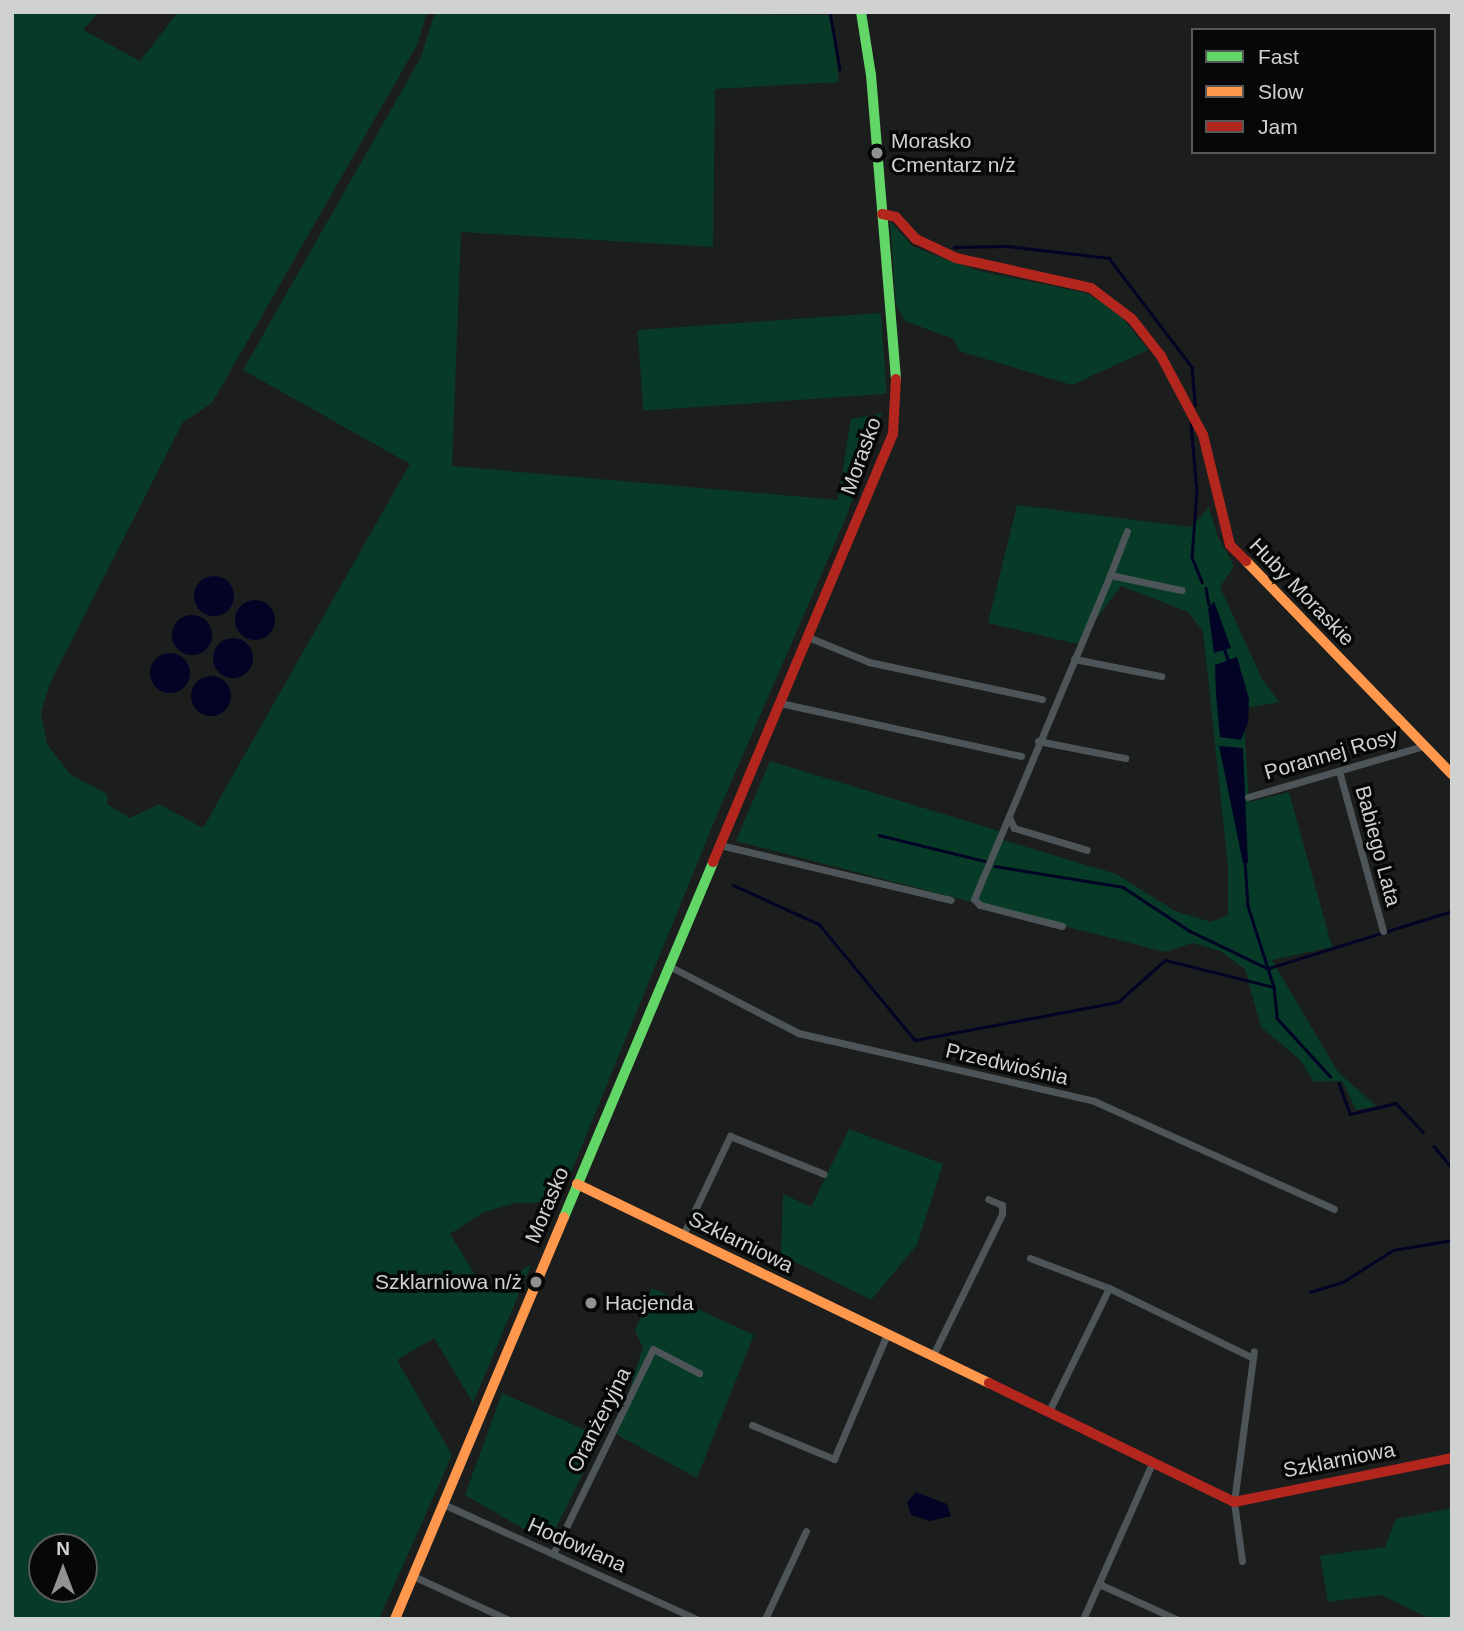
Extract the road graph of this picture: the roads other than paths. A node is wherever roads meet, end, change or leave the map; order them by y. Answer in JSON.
{"nodes":[{"id":1,"x":861,"y":12,"type":"edge"},
{"id":2,"x":882,"y":214,"type":"junction"},
{"id":3,"x":1128,"y":531,"type":"dead end"},
{"id":4,"x":1110,"y":575,"type":"junction"},
{"id":5,"x":1181,"y":590,"type":"dead end"},
{"id":6,"x":808,"y":637,"type":"junction"},
{"id":7,"x":1074,"y":659,"type":"junction"},
{"id":8,"x":1161,"y":676,"type":"dead end"},
{"id":9,"x":1042,"y":699,"type":"dead end"},
{"id":10,"x":780,"y":703,"type":"junction"},
{"id":11,"x":1038,"y":741,"type":"junction"},
{"id":12,"x":1424,"y":746,"type":"junction"},
{"id":13,"x":1021,"y":756,"type":"dead end"},
{"id":14,"x":1125,"y":758,"type":"dead end"},
{"id":15,"x":1339,"y":771,"type":"junction"},
{"id":16,"x":1452,"y":774,"type":"edge"},
{"id":17,"x":1248,"y":797,"type":"dead end"},
{"id":18,"x":1009,"y":817,"type":"junction"},
{"id":19,"x":720,"y":845,"type":"junction"},
{"id":20,"x":1087,"y":850,"type":"dead end"},
{"id":21,"x":951,"y":900,"type":"dead end"},
{"id":22,"x":1062,"y":926,"type":"dead end"},
{"id":23,"x":1383,"y":931,"type":"dead end"},
{"id":24,"x":669,"y":966,"type":"junction"},
{"id":25,"x":824,"y":1174,"type":"dead end"},
{"id":26,"x":577,"y":1184,"type":"junction"},
{"id":27,"x":988,"y":1199,"type":"dead end"},
{"id":28,"x":1334,"y":1209,"type":"dead end"},
{"id":29,"x":683,"y":1235,"type":"junction"},
{"id":30,"x":1030,"y":1258,"type":"dead end"},
{"id":31,"x":1109,"y":1288,"type":"junction"},
{"id":32,"x":887,"y":1334,"type":"junction"},
{"id":33,"x":933,"y":1355,"type":"junction"},
{"id":34,"x":699,"y":1373,"type":"dead end"},
{"id":35,"x":1049,"y":1411,"type":"junction"},
{"id":36,"x":752,"y":1425,"type":"dead end"},
{"id":37,"x":1452,"y":1458,"type":"edge"},
{"id":38,"x":1153,"y":1461,"type":"junction"},
{"id":39,"x":1234,"y":1502,"type":"junction"},
{"id":40,"x":443,"y":1504,"type":"junction"},
{"id":41,"x":806,"y":1531,"type":"dead end"},
{"id":42,"x":553,"y":1554,"type":"junction"},
{"id":43,"x":1242,"y":1561,"type":"dead end"},
{"id":44,"x":413,"y":1576,"type":"junction"},
{"id":45,"x":1099,"y":1584,"type":"junction"},
{"id":46,"x":395,"y":1619,"type":"edge"},
{"id":47,"x":507,"y":1619,"type":"edge"},
{"id":48,"x":696,"y":1619,"type":"edge"},
{"id":49,"x":765,"y":1619,"type":"edge"},
{"id":50,"x":1083,"y":1619,"type":"edge"},
{"id":51,"x":1176,"y":1619,"type":"edge"}],
"edges":[{"from":1,"to":2,"type":"street","name":"Morasko"},
{"from":2,"to":6,"type":"street","name":"Morasko"},
{"from":2,"to":12,"type":"street","name":"Huby Moraskie"},
{"from":3,"to":4,"type":"street"},
{"from":4,"to":5,"type":"street"},
{"from":4,"to":7,"type":"street"},
{"from":6,"to":9,"type":"street"},
{"from":6,"to":10,"type":"street","name":"Morasko"},
{"from":7,"to":8,"type":"street"},
{"from":7,"to":11,"type":"street"},
{"from":10,"to":13,"type":"street"},
{"from":10,"to":19,"type":"street","name":"Morasko"},
{"from":11,"to":14,"type":"street"},
{"from":11,"to":18,"type":"street"},
{"from":12,"to":15,"type":"street","name":"Porannej Rosy"},
{"from":12,"to":16,"type":"street","name":"Huby Moraskie"},
{"from":15,"to":17,"type":"street","name":"Porannej Rosy"},
{"from":15,"to":23,"type":"street","name":"Babiego Lata"},
{"from":18,"to":20,"type":"street"},
{"from":18,"to":22,"type":"street"},
{"from":19,"to":21,"type":"street"},
{"from":19,"to":24,"type":"street","name":"Morasko"},
{"from":24,"to":26,"type":"street","name":"Morasko"},
{"from":24,"to":28,"type":"street","name":"Przedwiośnia"},
{"from":25,"to":29,"type":"street"},
{"from":26,"to":29,"type":"street","name":"Szklarniowa"},
{"from":26,"to":40,"type":"street","name":"Morasko"},
{"from":27,"to":33,"type":"street"},
{"from":29,"to":32,"type":"street","name":"Szklarniowa"},
{"from":30,"to":31,"type":"street"},
{"from":31,"to":35,"type":"street"},
{"from":31,"to":39,"type":"street"},
{"from":32,"to":33,"type":"street","name":"Szklarniowa"},
{"from":32,"to":36,"type":"street"},
{"from":33,"to":35,"type":"street","name":"Szklarniowa"},
{"from":34,"to":42,"type":"street","name":"Oranżeryjna"},
{"from":35,"to":38,"type":"street","name":"Szklarniowa"},
{"from":37,"to":39,"type":"street","name":"Szklarniowa"},
{"from":38,"to":39,"type":"street","name":"Szklarniowa"},
{"from":38,"to":45,"type":"street"},
{"from":39,"to":43,"type":"street"},
{"from":40,"to":42,"type":"street","name":"Hodowlana"},
{"from":40,"to":44,"type":"street","name":"Morasko"},
{"from":41,"to":49,"type":"street"},
{"from":42,"to":48,"type":"street","name":"Hodowlana"},
{"from":44,"to":46,"type":"street","name":"Morasko"},
{"from":44,"to":47,"type":"street"},
{"from":45,"to":50,"type":"street"},
{"from":45,"to":51,"type":"street"}]}
